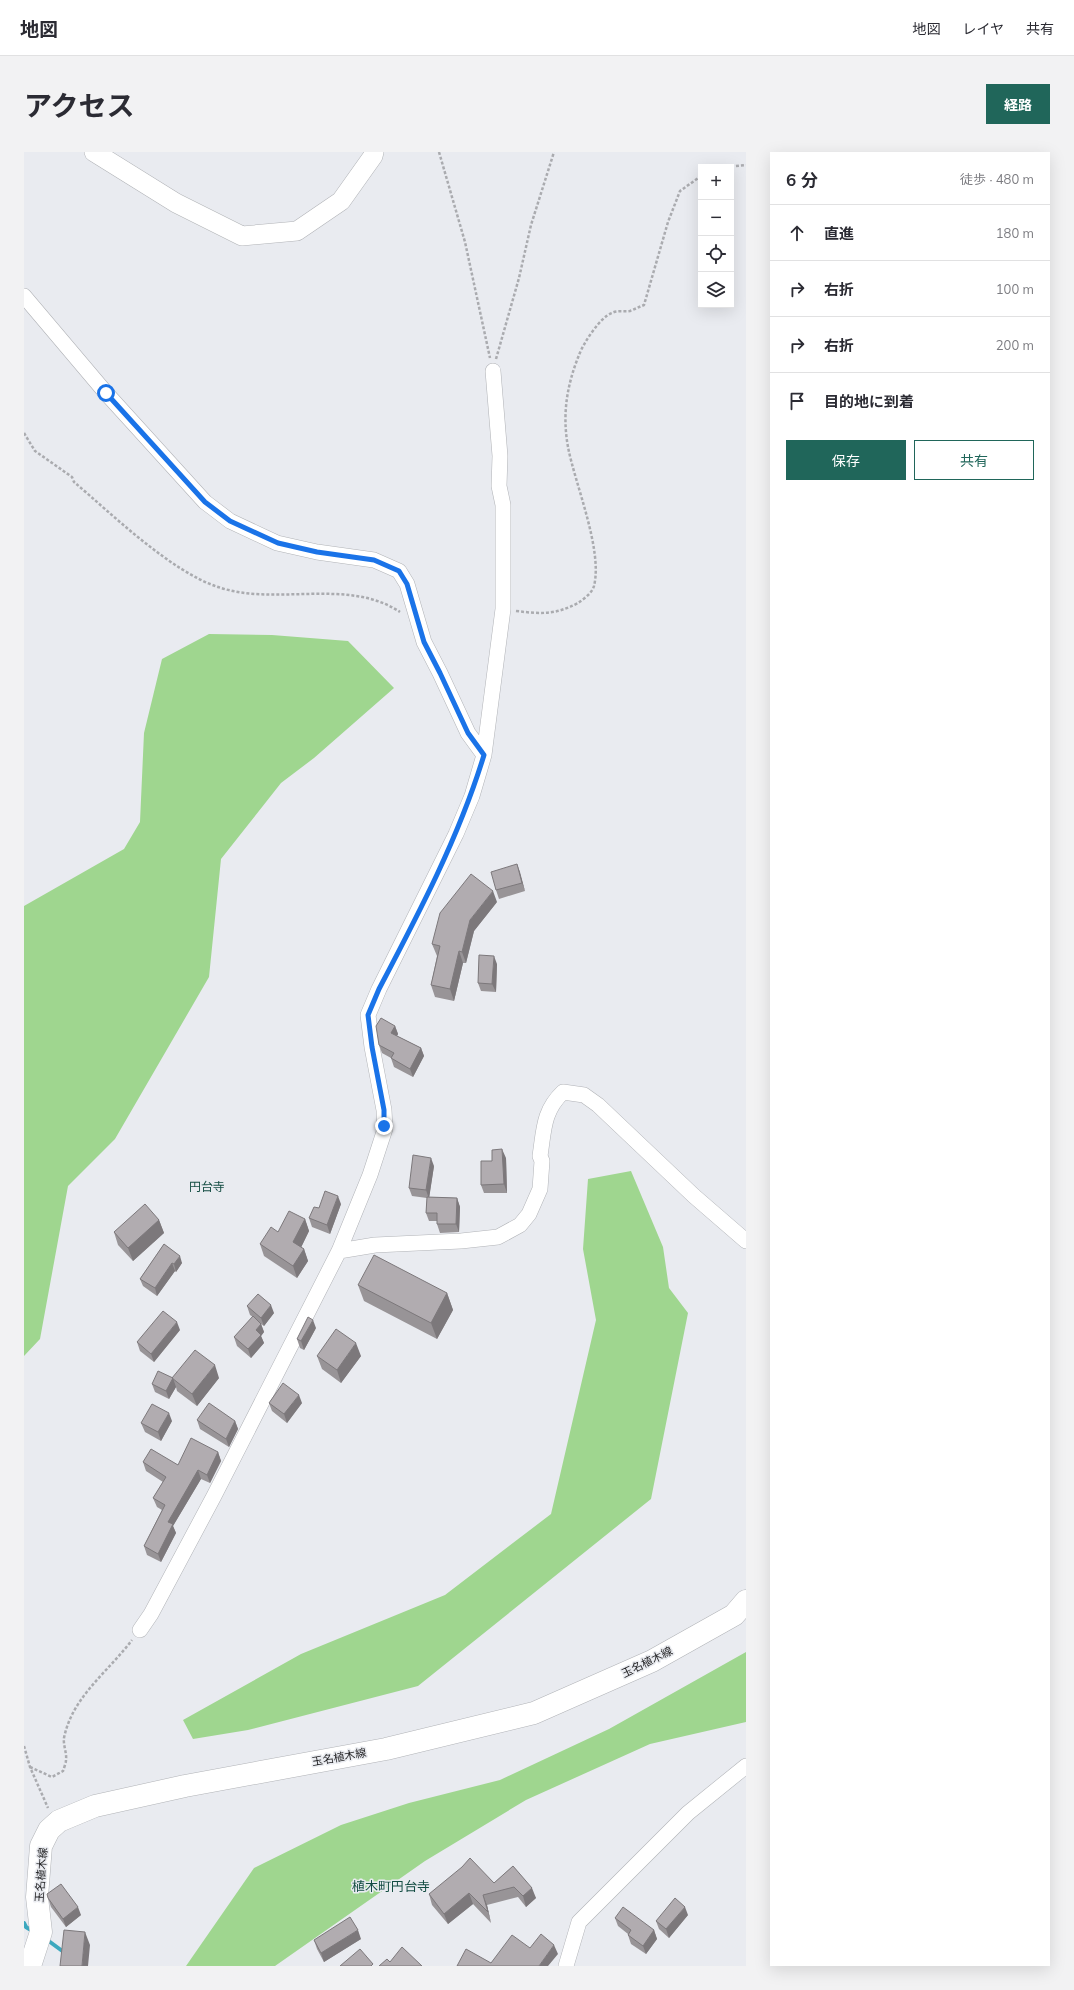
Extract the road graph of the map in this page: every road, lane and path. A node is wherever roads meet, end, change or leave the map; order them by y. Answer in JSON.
{"nodes":[{"id":1,"x":94,"y":152,"type":"edge"},
{"id":2,"x":374,"y":152,"type":"edge"},
{"id":3,"x":439,"y":152,"type":"edge"},
{"id":4,"x":554,"y":152,"type":"edge"},
{"id":5,"x":746,"y":165,"type":"edge"},
{"id":6,"x":734,"y":166,"type":"edge"},
{"id":7,"x":698,"y":178,"type":"edge"},
{"id":8,"x":24,"y":296,"type":"edge"},
{"id":9,"x":493,"y":370,"type":"junction"},
{"id":10,"x":24,"y":433,"type":"edge"},
{"id":11,"x":503,"y":609,"type":"junction"},
{"id":12,"x":417,"y":623,"type":"junction"},
{"id":13,"x":484,"y":755,"type":"junction"},
{"id":14,"x":746,"y":1240,"type":"edge"},
{"id":15,"x":339,"y":1251,"type":"junction"},
{"id":16,"x":746,"y":1601,"type":"edge"},
{"id":17,"x":140,"y":1630,"type":"joint"},
{"id":18,"x":24,"y":1746,"type":"edge"},
{"id":19,"x":746,"y":1766,"type":"edge"},
{"id":20,"x":30,"y":1767,"type":"junction"},
{"id":21,"x":59,"y":1820,"type":"junction"},
{"id":22,"x":30,"y":1966,"type":"edge"},
{"id":23,"x":566,"y":1966,"type":"edge"}],
"edges":[{"from":1,"to":2,"type":"street"},
{"from":3,"to":9,"type":"path"},
{"from":4,"to":9,"type":"path"},
{"from":5,"to":6,"type":"path"},
{"from":7,"to":11,"type":"path"},
{"from":8,"to":12,"type":"street"},
{"from":9,"to":11,"type":"street"},
{"from":10,"to":12,"type":"path"},
{"from":11,"to":13,"type":"street"},
{"from":12,"to":13,"type":"street"},
{"from":13,"to":15,"type":"street"},
{"from":14,"to":15,"type":"street"},
{"from":15,"to":17,"type":"street"},
{"from":16,"to":21,"type":"main road","name":"玉名植木線"},
{"from":17,"to":20,"type":"path"},
{"from":18,"to":20,"type":"path"},
{"from":19,"to":23,"type":"street"},
{"from":20,"to":21,"type":"path"},
{"from":21,"to":22,"type":"main road","name":"玉名植木線"}]}
